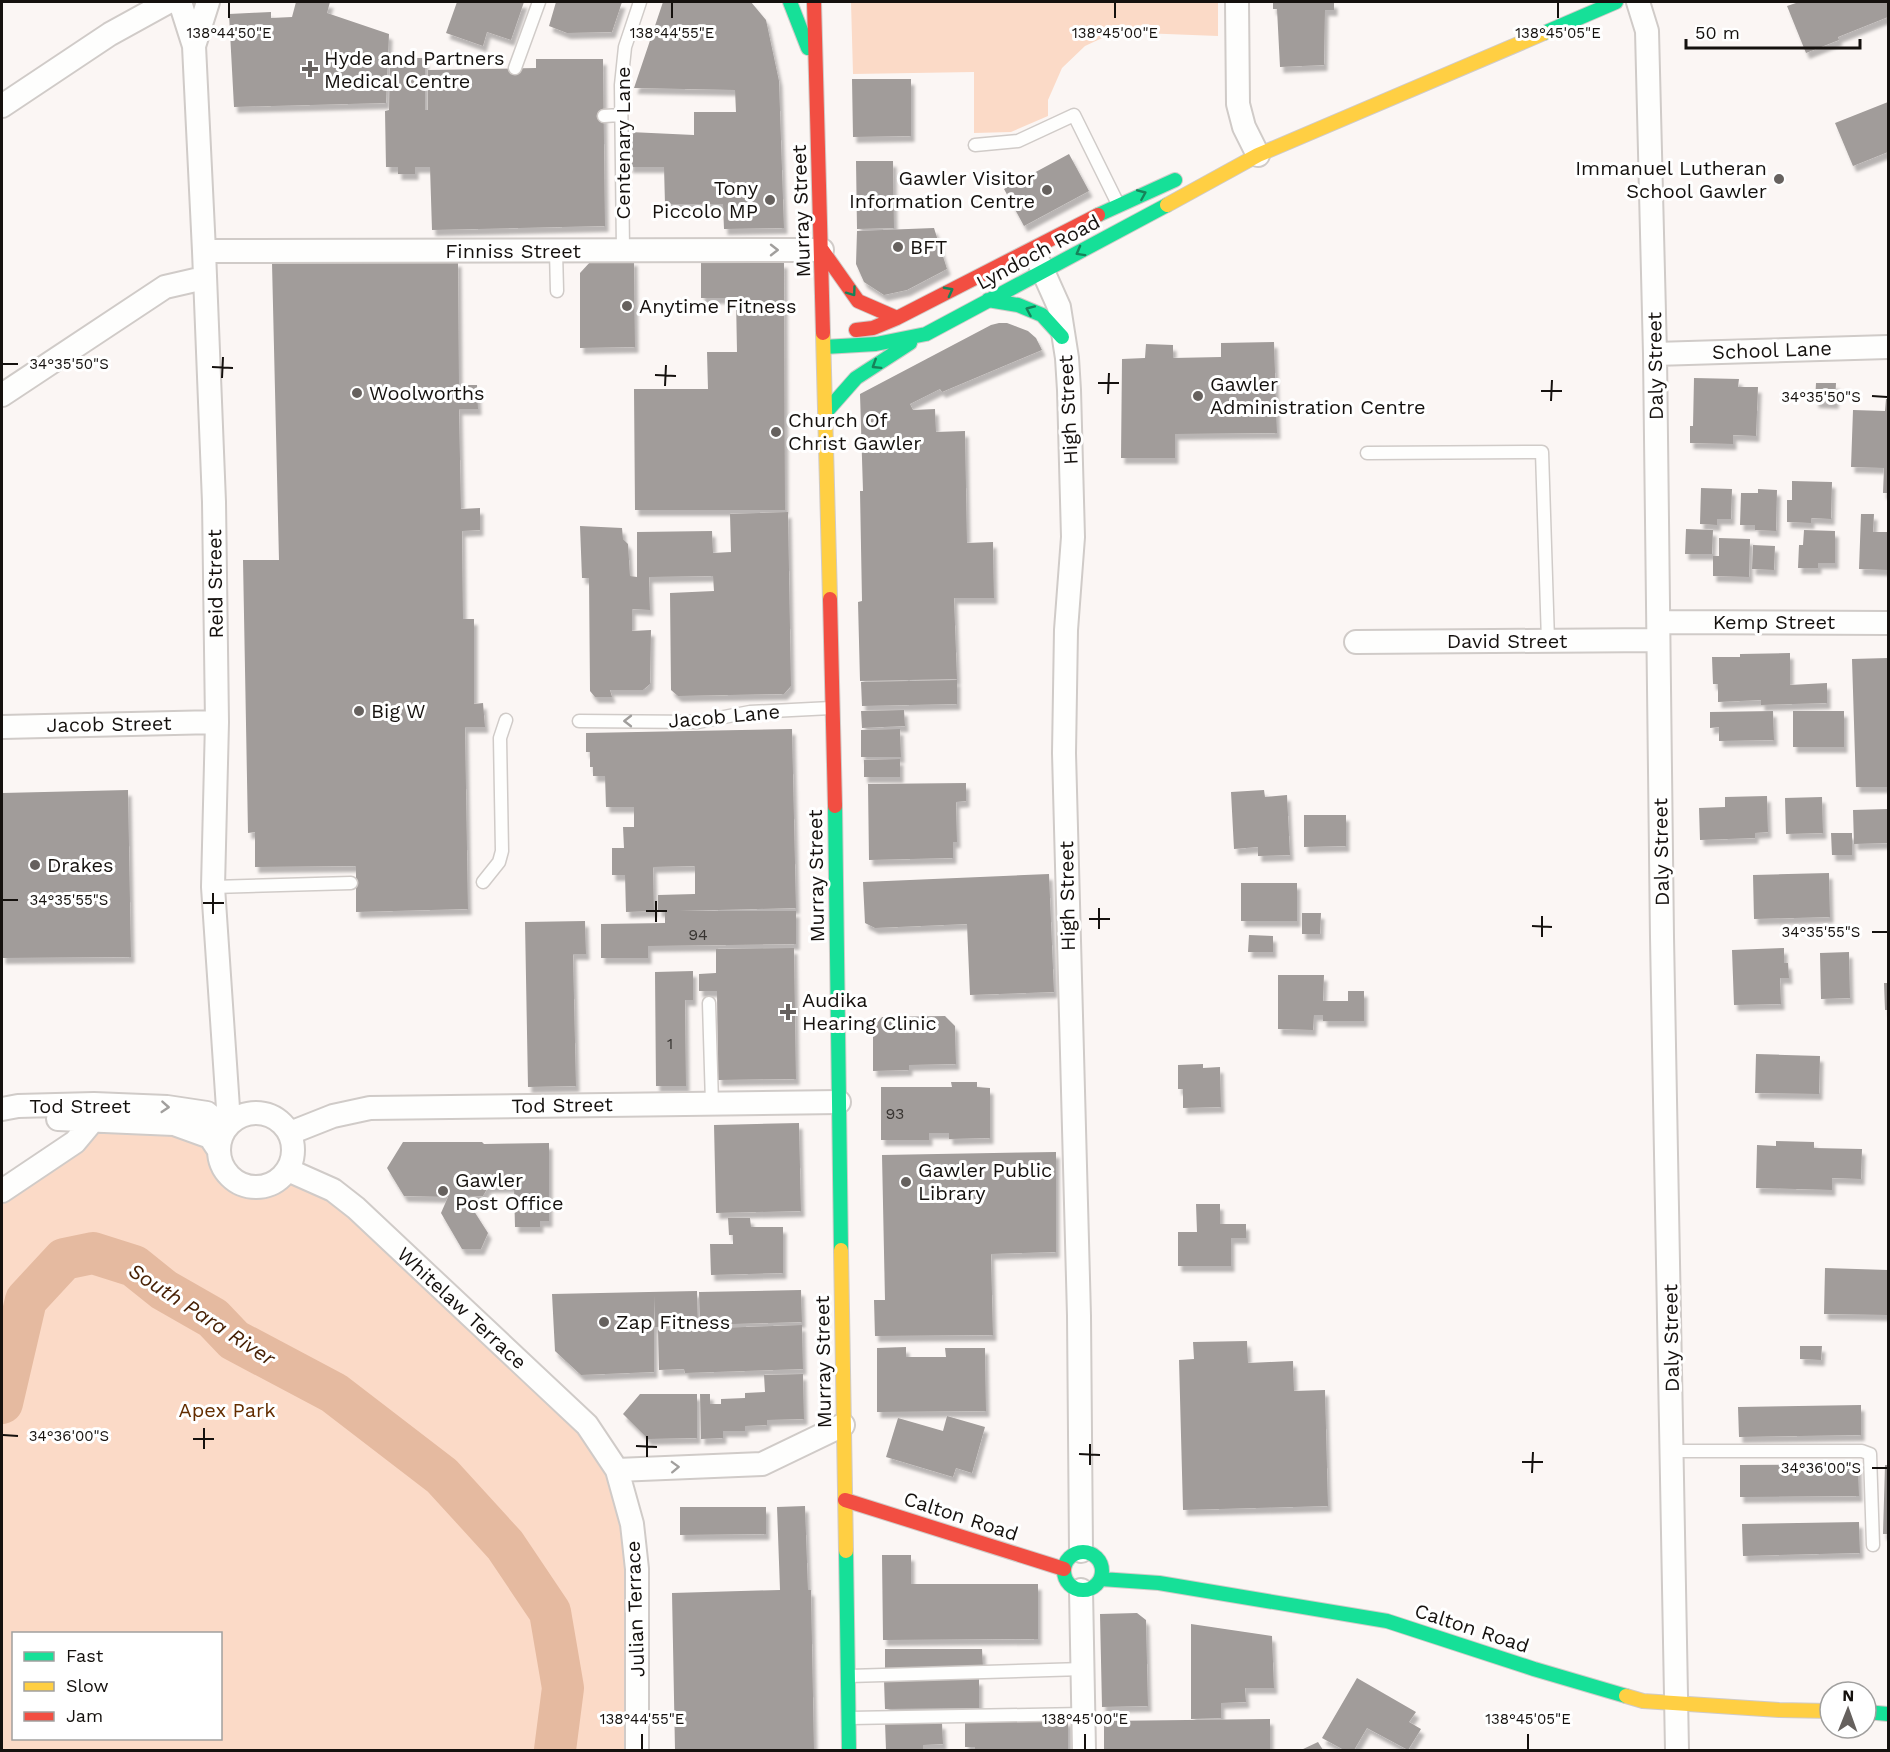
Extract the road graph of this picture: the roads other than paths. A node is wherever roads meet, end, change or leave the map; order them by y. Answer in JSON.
{"nodes":[{"id":1,"x":144,"y":2,"type":"edge"},
{"id":2,"x":168,"y":2,"type":"edge"},
{"id":3,"x":180,"y":2,"type":"edge"},
{"id":4,"x":208,"y":2,"type":"edge"},
{"id":5,"x":539,"y":2,"type":"edge"},
{"id":6,"x":639,"y":2,"type":"edge"},
{"id":7,"x":790,"y":2,"type":"edge"},
{"id":8,"x":814,"y":2,"type":"edge"},
{"id":9,"x":1237,"y":2,"type":"edge"},
{"id":10,"x":1616,"y":2,"type":"edge"},
{"id":11,"x":1638,"y":2,"type":"edge"},
{"id":12,"x":110,"y":34,"type":"junction"},
{"id":13,"x":194,"y":46,"type":"junction"},
{"id":14,"x":515,"y":68,"type":"dead end"},
{"id":15,"x":816,"y":73,"type":"junction"},
{"id":16,"x":2,"y":106,"type":"edge"},
{"id":17,"x":621,"y":115,"type":"junction"},
{"id":18,"x":604,"y":116,"type":"dead end"},
{"id":19,"x":975,"y":145,"type":"dead end"},
{"id":20,"x":1258,"y":154,"type":"junction"},
{"id":21,"x":1118,"y":204,"type":"junction"},
{"id":22,"x":1032,"y":247,"type":"junction"},
{"id":23,"x":623,"y":250,"type":"junction"},
{"id":24,"x":822,"y":250,"type":"junction"},
{"id":25,"x":556,"y":251,"type":"junction"},
{"id":26,"x":204,"y":252,"type":"junction"},
{"id":27,"x":1043,"y":272,"type":"junction"},
{"id":28,"x":204,"y":279,"type":"junction"},
{"id":29,"x":557,"y":291,"type":"dead end"},
{"id":30,"x":988,"y":300,"type":"junction"},
{"id":31,"x":897,"y":318,"type":"junction"},
{"id":32,"x":824,"y":331,"type":"junction"},
{"id":33,"x":926,"y":333,"type":"junction"},
{"id":34,"x":1062,"y":338,"type":"junction"},
{"id":35,"x":825,"y":347,"type":"junction"},
{"id":36,"x":1888,"y":347,"type":"edge"},
{"id":37,"x":1655,"y":354,"type":"junction"},
{"id":38,"x":2,"y":395,"type":"edge"},
{"id":39,"x":826,"y":412,"type":"junction"},
{"id":40,"x":1367,"y":453,"type":"dead end"},
{"id":41,"x":1888,"y":623,"type":"edge"},
{"id":42,"x":1659,"y":631,"type":"junction"},
{"id":43,"x":1548,"y":641,"type":"junction"},
{"id":44,"x":1356,"y":642,"type":"dead end"},
{"id":45,"x":832,"y":708,"type":"junction"},
{"id":46,"x":506,"y":720,"type":"dead end"},
{"id":47,"x":579,"y":721,"type":"dead end"},
{"id":48,"x":217,"y":722,"type":"junction"},
{"id":49,"x":2,"y":727,"type":"edge"},
{"id":50,"x":483,"y":882,"type":"dead end"},
{"id":51,"x":351,"y":883,"type":"dead end"},
{"id":52,"x":213,"y":887,"type":"junction"},
{"id":53,"x":709,"y":1003,"type":"dead end"},
{"id":54,"x":839,"y":1102,"type":"junction"},
{"id":55,"x":712,"y":1103,"type":"junction"},
{"id":56,"x":109,"y":1104,"type":"junction"},
{"id":57,"x":2,"y":1109,"type":"edge"},
{"id":58,"x":2,"y":1117,"type":"edge"},
{"id":59,"x":92,"y":1120,"type":"junction"},
{"id":60,"x":224,"y":1133,"type":"junction"},
{"id":61,"x":290,"y":1133,"type":"junction"},
{"id":62,"x":288,"y":1170,"type":"junction"},
{"id":63,"x":2,"y":1191,"type":"edge"},
{"id":64,"x":843,"y":1425,"type":"junction"},
{"id":65,"x":1673,"y":1451,"type":"junction"},
{"id":66,"x":617,"y":1470,"type":"junction"},
{"id":67,"x":845,"y":1500,"type":"junction"},
{"id":68,"x":1873,"y":1545,"type":"dead end"},
{"id":69,"x":1081,"y":1551,"type":"junction"},
{"id":70,"x":1064,"y":1569,"type":"junction"},
{"id":71,"x":1101,"y":1579,"type":"junction"},
{"id":72,"x":1081,"y":1590,"type":"junction"},
{"id":73,"x":1083,"y":1669,"type":"junction"},
{"id":74,"x":848,"y":1676,"type":"junction"},
{"id":75,"x":1676,"y":1705,"type":"junction"},
{"id":76,"x":1818,"y":1711,"type":"edge"},
{"id":77,"x":1083,"y":1714,"type":"junction"},
{"id":78,"x":849,"y":1718,"type":"junction"},
{"id":79,"x":637,"y":1750,"type":"edge"},
{"id":80,"x":849,"y":1750,"type":"edge"},
{"id":81,"x":1084,"y":1750,"type":"edge"},
{"id":82,"x":1677,"y":1750,"type":"edge"}],
"edges":[{"from":1,"to":12,"type":"street"},
{"from":2,"to":12,"type":"street"},
{"from":3,"to":13,"type":"street","name":"Reid Street"},
{"from":4,"to":13,"type":"street","name":"Reid Street"},
{"from":5,"to":14,"type":"lane"},
{"from":6,"to":17,"type":"lane","name":"Centenary Lane"},
{"from":7,"to":15,"type":"main road"},
{"from":8,"to":15,"type":"main road","name":"Murray Street"},
{"from":9,"to":20,"type":"street"},
{"from":10,"to":20,"type":"main road","name":"Lyndoch Road"},
{"from":11,"to":37,"type":"street","name":"Daly Street"},
{"from":12,"to":16,"type":"street"},
{"from":13,"to":26,"type":"street","name":"Reid Street"},
{"from":15,"to":24,"type":"main road","name":"Murray Street"},
{"from":17,"to":18,"type":"lane"},
{"from":17,"to":23,"type":"lane","name":"Centenary Lane"},
{"from":19,"to":21,"type":"lane"},
{"from":21,"to":20,"type":"main road","name":"Lyndoch Road","one_way":true},
{"from":20,"to":27,"type":"main road","name":"Lyndoch Road","one_way":true},
{"from":21,"to":22,"type":"main road","name":"Lyndoch Road"},
{"from":22,"to":27,"type":"street","name":"High Street"},
{"from":31,"to":22,"type":"main road","name":"Lyndoch Road","one_way":true},
{"from":23,"to":24,"type":"street","name":"Finniss Street","one_way":true},
{"from":23,"to":25,"type":"street","name":"Finniss Street"},
{"from":24,"to":31,"type":"main road","one_way":true},
{"from":24,"to":32,"type":"main road","name":"Murray Street"},
{"from":25,"to":26,"type":"street","name":"Finniss Street"},
{"from":25,"to":29,"type":"lane"},
{"from":26,"to":28,"type":"street","name":"Reid Street"},
{"from":27,"to":30,"type":"main road","name":"Lyndoch Road"},
{"from":27,"to":34,"type":"street","name":"High Street"},
{"from":28,"to":38,"type":"street"},
{"from":28,"to":48,"type":"street","name":"Reid Street"},
{"from":30,"to":33,"type":"main road","name":"Lyndoch Road"},
{"from":34,"to":30,"type":"main road","one_way":true},
{"from":31,"to":32,"type":"main road","name":"Lyndoch Road"},
{"from":32,"to":35,"type":"main road","name":"Murray Street"},
{"from":33,"to":35,"type":"main road","name":"Lyndoch Road"},
{"from":33,"to":39,"type":"main road","one_way":true},
{"from":34,"to":69,"type":"street","name":"High Street"},
{"from":35,"to":39,"type":"main road","name":"Murray Street"},
{"from":36,"to":37,"type":"street","name":"School Lane"},
{"from":37,"to":42,"type":"street","name":"Daly Street"},
{"from":39,"to":45,"type":"main road","name":"Murray Street"},
{"from":40,"to":43,"type":"lane"},
{"from":41,"to":42,"type":"street","name":"Kemp Street"},
{"from":42,"to":43,"type":"street","name":"David Street"},
{"from":42,"to":65,"type":"street","name":"Daly Street"},
{"from":43,"to":44,"type":"street","name":"David Street"},
{"from":45,"to":47,"type":"lane","name":"Jacob Lane","one_way":true},
{"from":45,"to":54,"type":"main road","name":"Murray Street"},
{"from":46,"to":50,"type":"lane"},
{"from":48,"to":49,"type":"street","name":"Jacob Street"},
{"from":48,"to":52,"type":"street","name":"Reid Street"},
{"from":51,"to":52,"type":"lane"},
{"from":52,"to":60,"type":"street","name":"Reid Street"},
{"from":53,"to":55,"type":"lane"},
{"from":54,"to":55,"type":"street","name":"Tod Street"},
{"from":54,"to":64,"type":"main road","name":"Murray Street"},
{"from":55,"to":61,"type":"street","name":"Tod Street"},
{"from":56,"to":57,"type":"street","name":"Tod Street"},
{"from":56,"to":59,"type":"street"},
{"from":56,"to":60,"type":"street","name":"Tod Street","one_way":true},
{"from":58,"to":59,"type":"street","name":"Tod Street"},
{"from":59,"to":60,"type":"street","name":"Tod Street"},
{"from":59,"to":63,"type":"street"},
{"from":60,"to":61,"type":"street"},
{"from":60,"to":62,"type":"street"},
{"from":61,"to":62,"type":"street"},
{"from":62,"to":66,"type":"street","name":"Whitelaw Terrace"},
{"from":66,"to":64,"type":"street","one_way":true},
{"from":64,"to":67,"type":"main road","name":"Murray Street"},
{"from":65,"to":68,"type":"lane"},
{"from":65,"to":75,"type":"street","name":"Daly Street"},
{"from":66,"to":79,"type":"street","name":"Julian Terrace"},
{"from":67,"to":70,"type":"main road","name":"Calton Road"},
{"from":67,"to":74,"type":"main road","name":"Murray Street"},
{"from":69,"to":70,"type":"main road"},
{"from":69,"to":71,"type":"main road"},
{"from":70,"to":72,"type":"main road"},
{"from":71,"to":72,"type":"main road"},
{"from":71,"to":75,"type":"main road","name":"Calton Road"},
{"from":72,"to":73,"type":"street"},
{"from":73,"to":74,"type":"lane"},
{"from":73,"to":77,"type":"street"},
{"from":74,"to":78,"type":"main road","name":"Murray Street"},
{"from":75,"to":76,"type":"main road","name":"Calton Road"},
{"from":75,"to":82,"type":"street","name":"Daly Street"},
{"from":77,"to":78,"type":"lane"},
{"from":77,"to":81,"type":"street"},
{"from":78,"to":80,"type":"main road","name":"Murray Street"}]}
